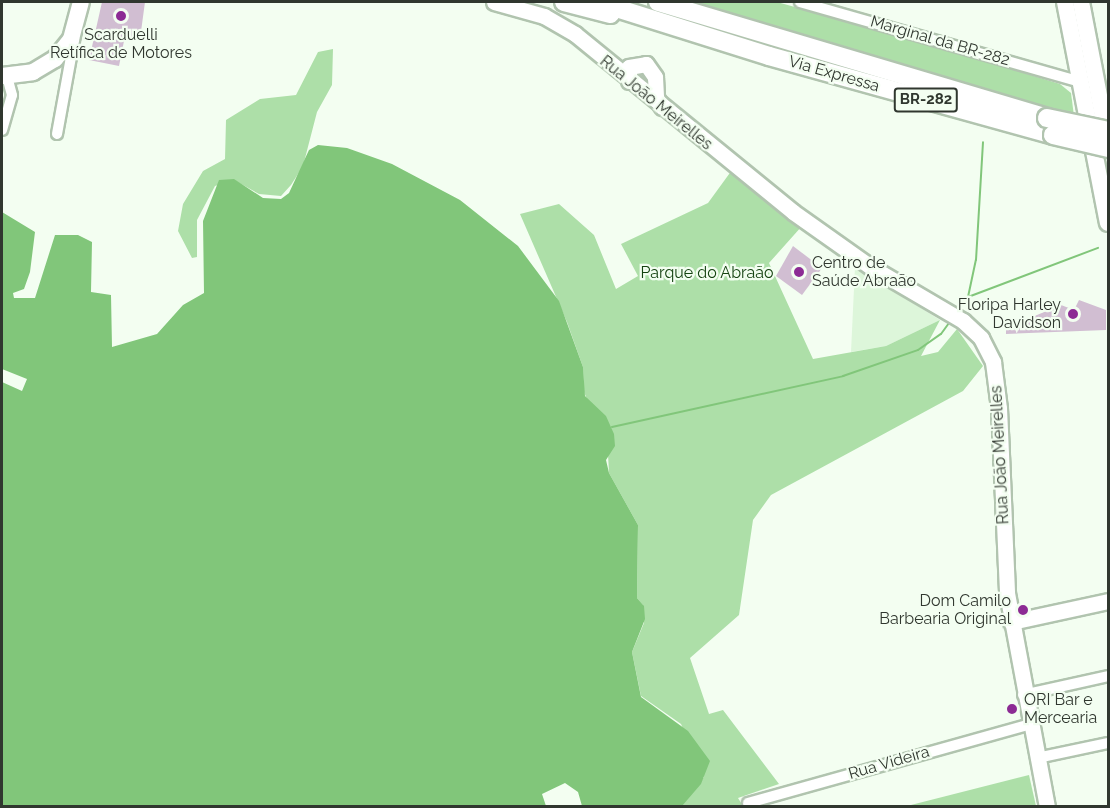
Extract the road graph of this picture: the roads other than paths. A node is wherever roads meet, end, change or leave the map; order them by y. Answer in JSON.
{"nodes":[{"id":1,"x":81,"y":2,"type":"edge"},
{"id":2,"x":494,"y":2,"type":"edge"},
{"id":3,"x":564,"y":2,"type":"edge"},
{"id":4,"x":597,"y":2,"type":"edge"},
{"id":5,"x":658,"y":2,"type":"edge"},
{"id":6,"x":800,"y":2,"type":"edge"},
{"id":7,"x":1065,"y":2,"type":"edge"},
{"id":8,"x":1081,"y":2,"type":"edge"},
{"id":9,"x":679,"y":28,"type":"junction"},
{"id":10,"x":67,"y":56,"type":"junction"},
{"id":11,"x":4,"y":76,"type":"edge"},
{"id":12,"x":629,"y":81,"type":"junction"},
{"id":13,"x":1080,"y":82,"type":"junction"},
{"id":14,"x":1097,"y":87,"type":"junction"},
{"id":15,"x":1105,"y":107,"type":"edge"},
{"id":16,"x":663,"y":109,"type":"junction"},
{"id":17,"x":1050,"y":127,"type":"junction"},
{"id":18,"x":2,"y":130,"type":"edge"},
{"id":19,"x":1108,"y":131,"type":"edge"},
{"id":20,"x":57,"y":135,"type":"dead end"},
{"id":21,"x":1108,"y":146,"type":"edge"},
{"id":22,"x":1108,"y":224,"type":"edge"},
{"id":23,"x":1108,"y":601,"type":"edge"},
{"id":24,"x":1011,"y":622,"type":"junction"},
{"id":25,"x":1108,"y":676,"type":"edge"},
{"id":26,"x":1023,"y":695,"type":"junction"},
{"id":27,"x":1030,"y":724,"type":"junction"},
{"id":28,"x":1108,"y":743,"type":"edge"},
{"id":29,"x":1037,"y":758,"type":"junction"},
{"id":30,"x":748,"y":803,"type":"dead end"},
{"id":31,"x":1047,"y":807,"type":"edge"}],
"edges":[{"from":1,"to":10,"type":"main road"},
{"from":2,"to":12,"type":"main road","name":"Rua João Meirelles"},
{"from":3,"to":9,"type":"highway"},
{"from":4,"to":9,"type":"highway","name":"Via Expressa","number":"BR-282"},
{"from":5,"to":17,"type":"highway","name":"Via Expressa","number":"BR-282"},
{"from":6,"to":13,"type":"street","name":"Marginal da BR-282"},
{"from":7,"to":13,"type":"main road"},
{"from":8,"to":14,"type":"main road"},
{"from":9,"to":17,"type":"highway","name":"Via Expressa","number":"BR-282"},
{"from":10,"to":11,"type":"main road"},
{"from":10,"to":20,"type":"street"},
{"from":11,"to":18,"type":"street"},
{"from":12,"to":16,"type":"main road","name":"Rua João Meirelles"},
{"from":12,"to":16,"type":"main road"},
{"from":13,"to":14,"type":"main road"},
{"from":13,"to":22,"type":"main road"},
{"from":14,"to":15,"type":"main road"},
{"from":15,"to":21,"type":"main road"},
{"from":16,"to":24,"type":"main road","name":"Rua João Meirelles"},
{"from":17,"to":19,"type":"highway","name":"Via Expressa","number":"BR-282","bridge":true},
{"from":17,"to":21,"type":"highway","name":"Via Expressa","number":"BR-282","bridge":true},
{"from":23,"to":24,"type":"main road"},
{"from":24,"to":26,"type":"main road","name":"Rua João Meirelles"},
{"from":25,"to":26,"type":"street"},
{"from":26,"to":27,"type":"main road","name":"Rua João Meirelles"},
{"from":27,"to":29,"type":"main road","name":"Rua João Meirelles"},
{"from":27,"to":30,"type":"street","name":"Rua Videira"},
{"from":28,"to":29,"type":"street"},
{"from":29,"to":31,"type":"main road","name":"Rua João Meirelles"}]}
